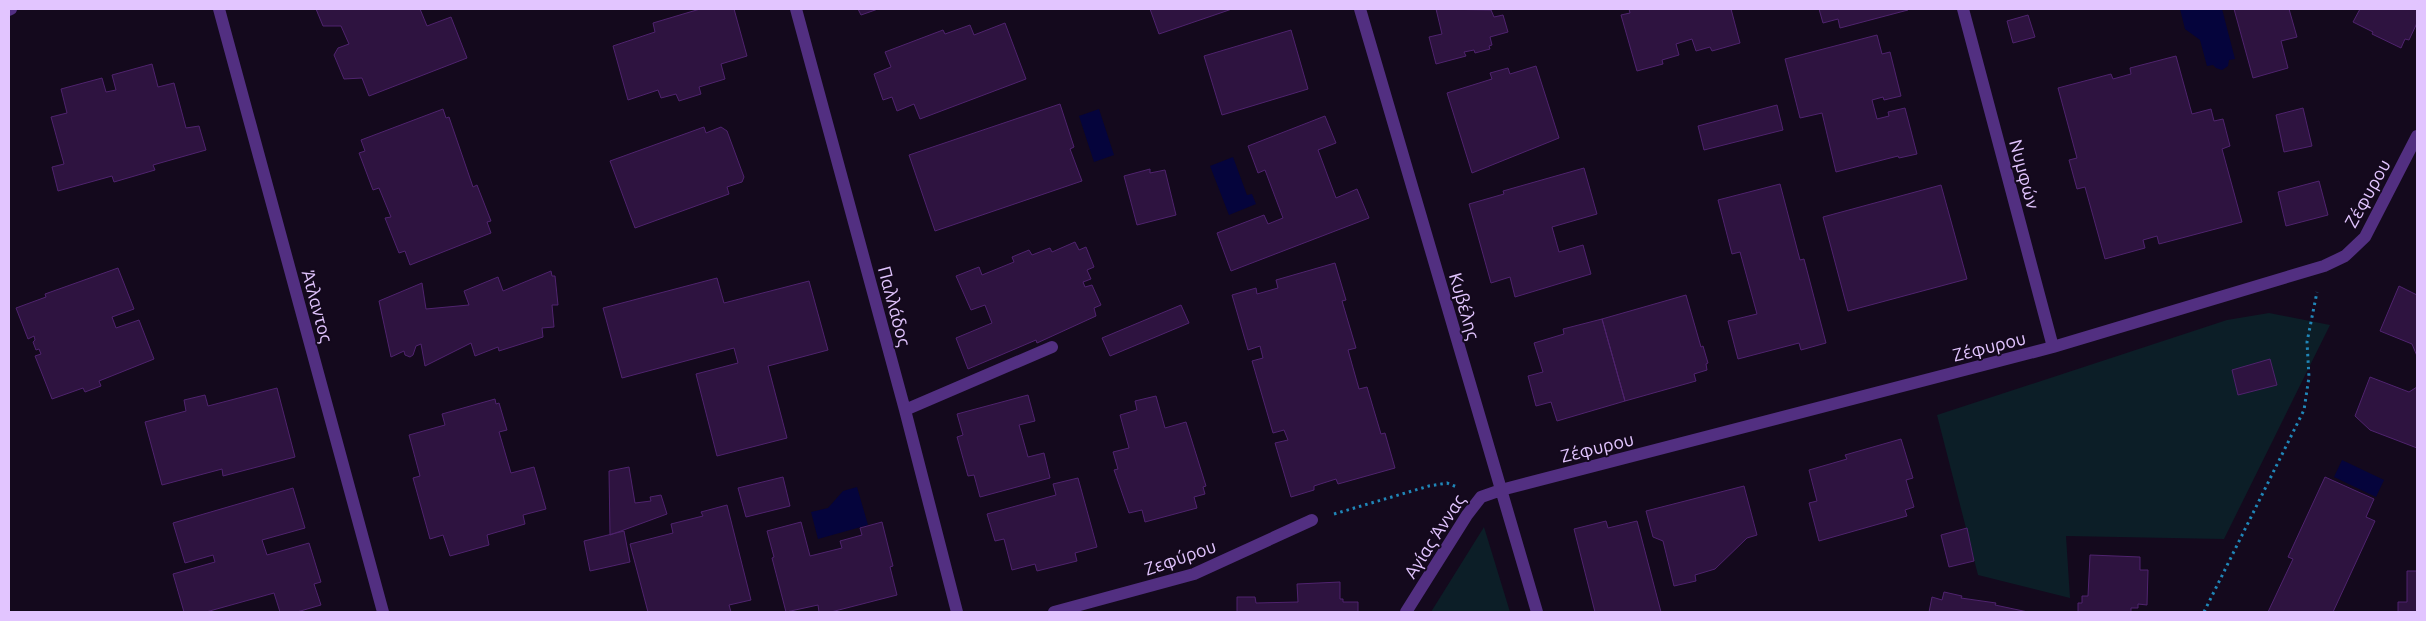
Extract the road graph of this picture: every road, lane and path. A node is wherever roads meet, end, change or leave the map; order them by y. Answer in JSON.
{"nodes":[{"id":1,"x":219,"y":9,"type":"edge"},
{"id":2,"x":796,"y":9,"type":"edge"},
{"id":3,"x":1360,"y":9,"type":"edge"},
{"id":4,"x":1963,"y":9,"type":"edge"},
{"id":5,"x":2417,"y":136,"type":"edge"},
{"id":6,"x":2324,"y":266,"type":"junction"},
{"id":7,"x":1052,"y":347,"type":"dead end"},
{"id":8,"x":2053,"y":347,"type":"junction"},
{"id":9,"x":905,"y":410,"type":"junction"},
{"id":10,"x":1501,"y":490,"type":"junction"},
{"id":11,"x":1481,"y":497,"type":"junction"},
{"id":12,"x":1312,"y":520,"type":"joint"},
{"id":13,"x":383,"y":612,"type":"edge"},
{"id":14,"x":956,"y":612,"type":"edge"},
{"id":15,"x":1054,"y":612,"type":"edge"},
{"id":16,"x":1406,"y":612,"type":"edge"},
{"id":17,"x":1537,"y":612,"type":"edge"},
{"id":18,"x":2204,"y":612,"type":"edge"}],
"edges":[{"from":1,"to":13,"type":"street","name":"Άτλαντος"},
{"from":2,"to":9,"type":"street","name":"Παλλάδος"},
{"from":3,"to":10,"type":"street","name":"Κυβέλης"},
{"from":4,"to":8,"type":"street","name":"Νυμφών"},
{"from":5,"to":6,"type":"street","name":"Ζέφυρου"},
{"from":6,"to":8,"type":"street","name":"Ζέφυρου"},
{"from":6,"to":18,"type":"path"},
{"from":7,"to":9,"type":"street"},
{"from":8,"to":10,"type":"street","name":"Ζέφυρου"},
{"from":9,"to":14,"type":"street","name":"Παλλάδος"},
{"from":10,"to":11,"type":"street","name":"Αγίας Άννας"},
{"from":10,"to":17,"type":"street","name":"Κυβέλης"},
{"from":11,"to":12,"type":"path"},
{"from":11,"to":16,"type":"street","name":"Αγίας Άννας"},
{"from":12,"to":15,"type":"street","name":"Ζεφύρου"}]}
